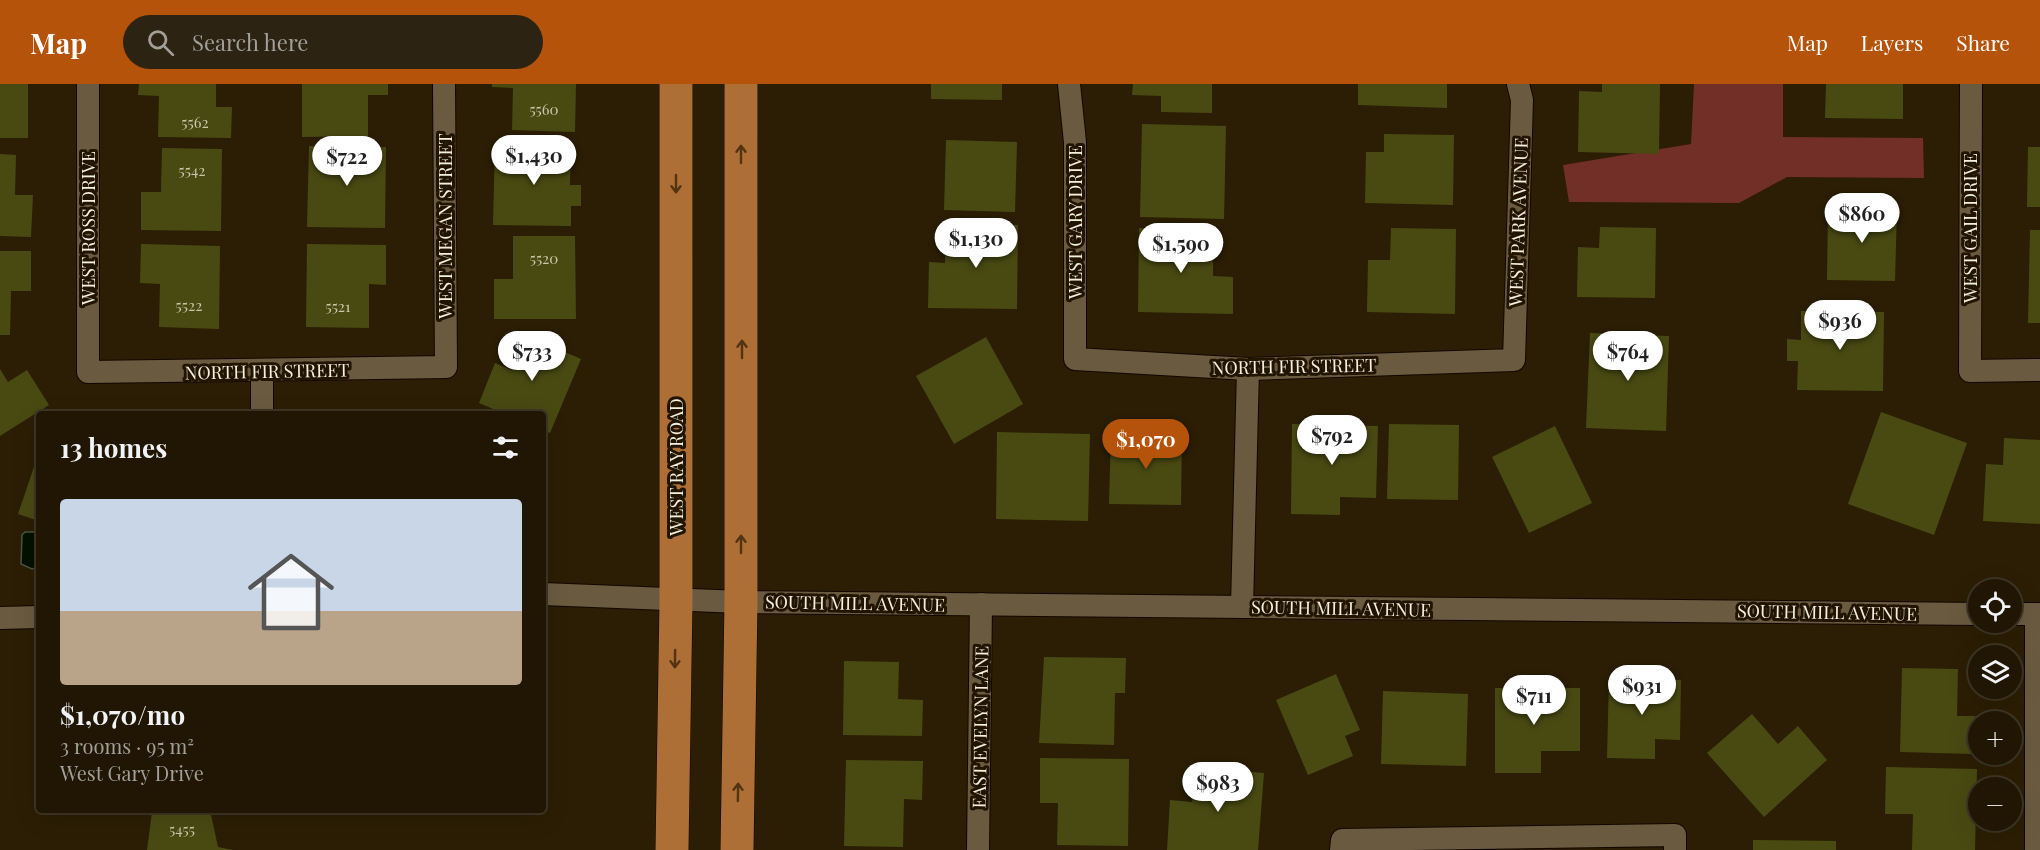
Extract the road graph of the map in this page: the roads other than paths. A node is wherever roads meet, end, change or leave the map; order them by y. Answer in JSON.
{"nodes":[{"id":1,"x":88,"y":84,"type":"edge"},
{"id":2,"x":444,"y":84,"type":"edge"},
{"id":3,"x":676,"y":84,"type":"edge"},
{"id":4,"x":741,"y":84,"type":"edge"},
{"id":5,"x":1069,"y":84,"type":"edge"},
{"id":6,"x":1518,"y":84,"type":"edge"},
{"id":7,"x":1971,"y":84,"type":"edge"},
{"id":8,"x":1075,"y":359,"type":"joint"},
{"id":9,"x":1514,"y":360,"type":"joint"},
{"id":10,"x":446,"y":367,"type":"joint"},
{"id":11,"x":1248,"y":369,"type":"junction"},
{"id":12,"x":2040,"y":370,"type":"edge"},
{"id":13,"x":88,"y":372,"type":"joint"},
{"id":14,"x":262,"y":372,"type":"junction"},
{"id":15,"x":262,"y":411,"type":"edge"},
{"id":16,"x":546,"y":594,"type":"edge"},
{"id":17,"x":690,"y":601,"type":"junction"},
{"id":18,"x":741,"y":602,"type":"junction"},
{"id":19,"x":981,"y":604,"type":"junction"},
{"id":20,"x":1242,"y":607,"type":"junction"},
{"id":21,"x":1968,"y":614,"type":"edge"},
{"id":22,"x":2022,"y":614,"type":"edge"},
{"id":23,"x":2038,"y":614,"type":"edge"},
{"id":24,"x":36,"y":617,"type":"edge"},
{"id":25,"x":0,"y":618,"type":"edge"},
{"id":26,"x":2038,"y":821,"type":"edge"},
{"id":27,"x":1675,"y":843,"type":"edge"},
{"id":28,"x":1342,"y":845,"type":"edge"},
{"id":29,"x":672,"y":850,"type":"edge"},
{"id":30,"x":737,"y":850,"type":"edge"},
{"id":31,"x":978,"y":850,"type":"edge"},
{"id":32,"x":2036,"y":850,"type":"edge"}],
"edges":[{"from":1,"to":13,"type":"street","name":"WEST ROSS DRIVE"},
{"from":2,"to":10,"type":"street","name":"WEST MEGAN STREET"},
{"from":3,"to":17,"type":"main road","name":"WEST RAY ROAD","one_way":true},
{"from":18,"to":4,"type":"main road","one_way":true},
{"from":5,"to":8,"type":"street","name":"WEST GARY DRIVE"},
{"from":6,"to":9,"type":"street","name":"WEST PARK AVENUE"},
{"from":7,"to":12,"type":"street","name":"WEST GAIL DRIVE"},
{"from":8,"to":11,"type":"street","name":"NORTH FIR STREET"},
{"from":9,"to":11,"type":"street","name":"NORTH FIR STREET"},
{"from":10,"to":14,"type":"street","name":"NORTH FIR STREET"},
{"from":11,"to":20,"type":"street"},
{"from":13,"to":14,"type":"street","name":"NORTH FIR STREET"},
{"from":14,"to":15,"type":"street"},
{"from":16,"to":17,"type":"street","name":"SOUTH MILL AVENUE"},
{"from":17,"to":18,"type":"street","name":"SOUTH MILL AVENUE"},
{"from":17,"to":29,"type":"main road","name":"WEST RAY ROAD","one_way":true},
{"from":18,"to":19,"type":"street","name":"SOUTH MILL AVENUE"},
{"from":30,"to":18,"type":"main road","one_way":true},
{"from":19,"to":20,"type":"street","name":"SOUTH MILL AVENUE"},
{"from":19,"to":31,"type":"street","name":"EAST EVELYN LANE"},
{"from":20,"to":21,"type":"street","name":"SOUTH MILL AVENUE"},
{"from":22,"to":23,"type":"street"},
{"from":23,"to":26,"type":"street"},
{"from":24,"to":25,"type":"street"},
{"from":26,"to":32,"type":"street"},
{"from":27,"to":28,"type":"street"}]}
